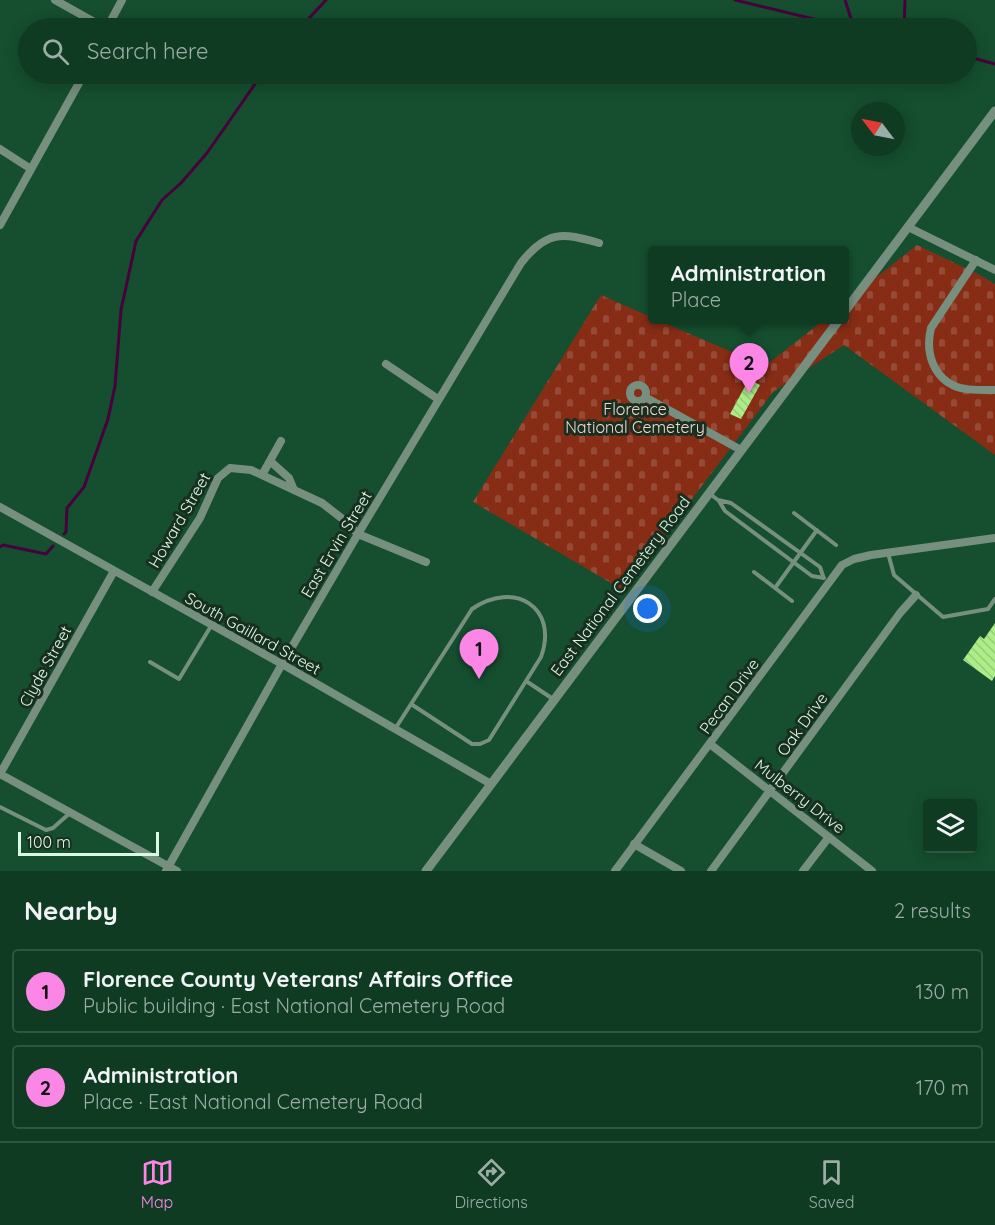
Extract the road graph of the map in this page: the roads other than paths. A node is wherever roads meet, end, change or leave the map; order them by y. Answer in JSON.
{"nodes":[{"id":1,"x":55,"y":0,"type":"edge"},
{"id":2,"x":123,"y":0,"type":"edge"},
{"id":3,"x":88,"y":18,"type":"edge"},
{"id":4,"x":112,"y":18,"type":"edge"},
{"id":5,"x":78,"y":84,"type":"edge"},
{"id":6,"x":995,"y":111,"type":"edge"},
{"id":7,"x":0,"y":149,"type":"edge"},
{"id":8,"x":31,"y":169,"type":"junction"},
{"id":9,"x":0,"y":225,"type":"edge"},
{"id":10,"x":908,"y":227,"type":"junction"},
{"id":11,"x":599,"y":243,"type":"dead end"},
{"id":12,"x":976,"y":260,"type":"junction"},
{"id":13,"x":995,"y":270,"type":"edge"},
{"id":14,"x":849,"y":306,"type":"edge"},
{"id":15,"x":836,"y":324,"type":"edge"},
{"id":16,"x":386,"y":364,"type":"dead end"},
{"id":17,"x":995,"y":390,"type":"edge"},
{"id":18,"x":645,"y":397,"type":"dead end"},
{"id":19,"x":438,"y":399,"type":"junction"},
{"id":20,"x":281,"y":441,"type":"dead end"},
{"id":21,"x":741,"y":450,"type":"junction"},
{"id":22,"x":270,"y":461,"type":"junction"},
{"id":23,"x":262,"y":475,"type":"junction"},
{"id":24,"x":294,"y":490,"type":"junction"},
{"id":25,"x":708,"y":493,"type":"junction"},
{"id":26,"x":718,"y":500,"type":"junction"},
{"id":27,"x":0,"y":507,"type":"edge"},
{"id":28,"x":794,"y":513,"type":"dead end"},
{"id":29,"x":817,"y":530,"type":"junction"},
{"id":30,"x":358,"y":534,"type":"junction"},
{"id":31,"x":995,"y":538,"type":"edge"},
{"id":32,"x":836,"y":545,"type":"dead end"},
{"id":33,"x":800,"y":553,"type":"junction"},
{"id":34,"x":888,"y":553,"type":"junction"},
{"id":35,"x":426,"y":562,"type":"dead end"},
{"id":36,"x":794,"y":562,"type":"junction"},
{"id":37,"x":114,"y":571,"type":"junction"},
{"id":38,"x":754,"y":572,"type":"dead end"},
{"id":39,"x":826,"y":579,"type":"junction"},
{"id":40,"x":775,"y":588,"type":"junction"},
{"id":41,"x":152,"y":592,"type":"junction"},
{"id":42,"x":916,"y":595,"type":"junction"},
{"id":43,"x":995,"y":599,"type":"edge"},
{"id":44,"x":792,"y":601,"type":"dead end"},
{"id":45,"x":211,"y":625,"type":"junction"},
{"id":46,"x":150,"y":662,"type":"dead end"},
{"id":47,"x":282,"y":664,"type":"junction"},
{"id":48,"x":526,"y":681,"type":"junction"},
{"id":49,"x":554,"y":700,"type":"junction"},
{"id":50,"x":411,"y":704,"type":"junction"},
{"id":51,"x":394,"y":730,"type":"junction"},
{"id":52,"x":710,"y":744,"type":"junction"},
{"id":53,"x":0,"y":774,"type":"edge"},
{"id":54,"x":491,"y":784,"type":"junction"},
{"id":55,"x":771,"y":790,"type":"junction"},
{"id":56,"x":0,"y":807,"type":"edge"},
{"id":57,"x":70,"y":812,"type":"junction"},
{"id":58,"x":829,"y":837,"type":"junction"},
{"id":59,"x":634,"y":844,"type":"junction"},
{"id":60,"x":167,"y":868,"type":"edge"},
{"id":61,"x":177,"y":871,"type":"edge"},
{"id":62,"x":426,"y":871,"type":"edge"},
{"id":63,"x":615,"y":871,"type":"edge"},
{"id":64,"x":681,"y":871,"type":"edge"},
{"id":65,"x":711,"y":871,"type":"edge"},
{"id":66,"x":803,"y":871,"type":"edge"},
{"id":67,"x":872,"y":871,"type":"edge"}],
"edges":[{"from":1,"to":3,"type":"street"},
{"from":2,"to":4,"type":"street"},
{"from":5,"to":8,"type":"street"},
{"from":6,"to":10,"type":"street"},
{"from":7,"to":8,"type":"street"},
{"from":8,"to":9,"type":"street"},
{"from":10,"to":12,"type":"street"},
{"from":10,"to":14,"type":"street"},
{"from":11,"to":19,"type":"street","name":"East Ervin Street"},
{"from":12,"to":13,"type":"street"},
{"from":12,"to":17,"type":"street"},
{"from":15,"to":21,"type":"street","name":"East National Cemetery Road"},
{"from":16,"to":19,"type":"street"},
{"from":18,"to":21,"type":"street"},
{"from":19,"to":30,"type":"street","name":"East Ervin Street"},
{"from":20,"to":22,"type":"street"},
{"from":21,"to":25,"type":"street","name":"East National Cemetery Road"},
{"from":22,"to":23,"type":"street"},
{"from":22,"to":24,"type":"street"},
{"from":23,"to":24,"type":"street","name":"Howard Street"},
{"from":23,"to":41,"type":"street","name":"Howard Street"},
{"from":24,"to":30,"type":"street","name":"Howard Street"},
{"from":25,"to":26,"type":"lane"},
{"from":25,"to":49,"type":"street","name":"East National Cemetery Road"},
{"from":26,"to":33,"type":"lane"},
{"from":26,"to":36,"type":"lane"},
{"from":27,"to":37,"type":"street","name":"South Gaillard Street"},
{"from":28,"to":29,"type":"lane"},
{"from":29,"to":32,"type":"lane"},
{"from":29,"to":33,"type":"lane"},
{"from":30,"to":35,"type":"street","name":"Howard Street"},
{"from":30,"to":47,"type":"street","name":"East Ervin Street"},
{"from":31,"to":34,"type":"street"},
{"from":33,"to":36,"type":"lane"},
{"from":33,"to":39,"type":"lane"},
{"from":34,"to":39,"type":"street","name":"Pecan Drive"},
{"from":34,"to":42,"type":"lane"},
{"from":36,"to":39,"type":"lane"},
{"from":36,"to":40,"type":"lane"},
{"from":37,"to":41,"type":"street","name":"South Gaillard Street"},
{"from":37,"to":53,"type":"street","name":"Clyde Street"},
{"from":38,"to":40,"type":"lane"},
{"from":39,"to":52,"type":"street","name":"Pecan Drive"},
{"from":40,"to":44,"type":"lane"},
{"from":41,"to":45,"type":"street","name":"South Gaillard Street"},
{"from":42,"to":43,"type":"lane"},
{"from":42,"to":55,"type":"street","name":"Oak Drive"},
{"from":45,"to":46,"type":"lane"},
{"from":45,"to":47,"type":"street","name":"South Gaillard Street"},
{"from":47,"to":51,"type":"street","name":"South Gaillard Street"},
{"from":47,"to":60,"type":"street","name":"East Ervin Street"},
{"from":48,"to":49,"type":"lane"},
{"from":48,"to":50,"type":"lane"},
{"from":48,"to":50,"type":"lane"},
{"from":49,"to":54,"type":"street","name":"East National Cemetery Road"},
{"from":50,"to":51,"type":"lane"},
{"from":51,"to":54,"type":"street","name":"South Gaillard Street"},
{"from":52,"to":55,"type":"street","name":"Mulberry Drive"},
{"from":52,"to":59,"type":"street","name":"Pecan Drive"},
{"from":53,"to":57,"type":"street"},
{"from":54,"to":62,"type":"street","name":"East National Cemetery Road"},
{"from":55,"to":58,"type":"street","name":"Mulberry Drive"},
{"from":55,"to":65,"type":"street","name":"Oak Drive"},
{"from":56,"to":57,"type":"lane"},
{"from":57,"to":60,"type":"street"},
{"from":58,"to":66,"type":"street"},
{"from":58,"to":67,"type":"street","name":"Mulberry Drive"},
{"from":59,"to":63,"type":"street","name":"Pecan Drive"},
{"from":59,"to":64,"type":"street"},
{"from":60,"to":61,"type":"street"}]}
